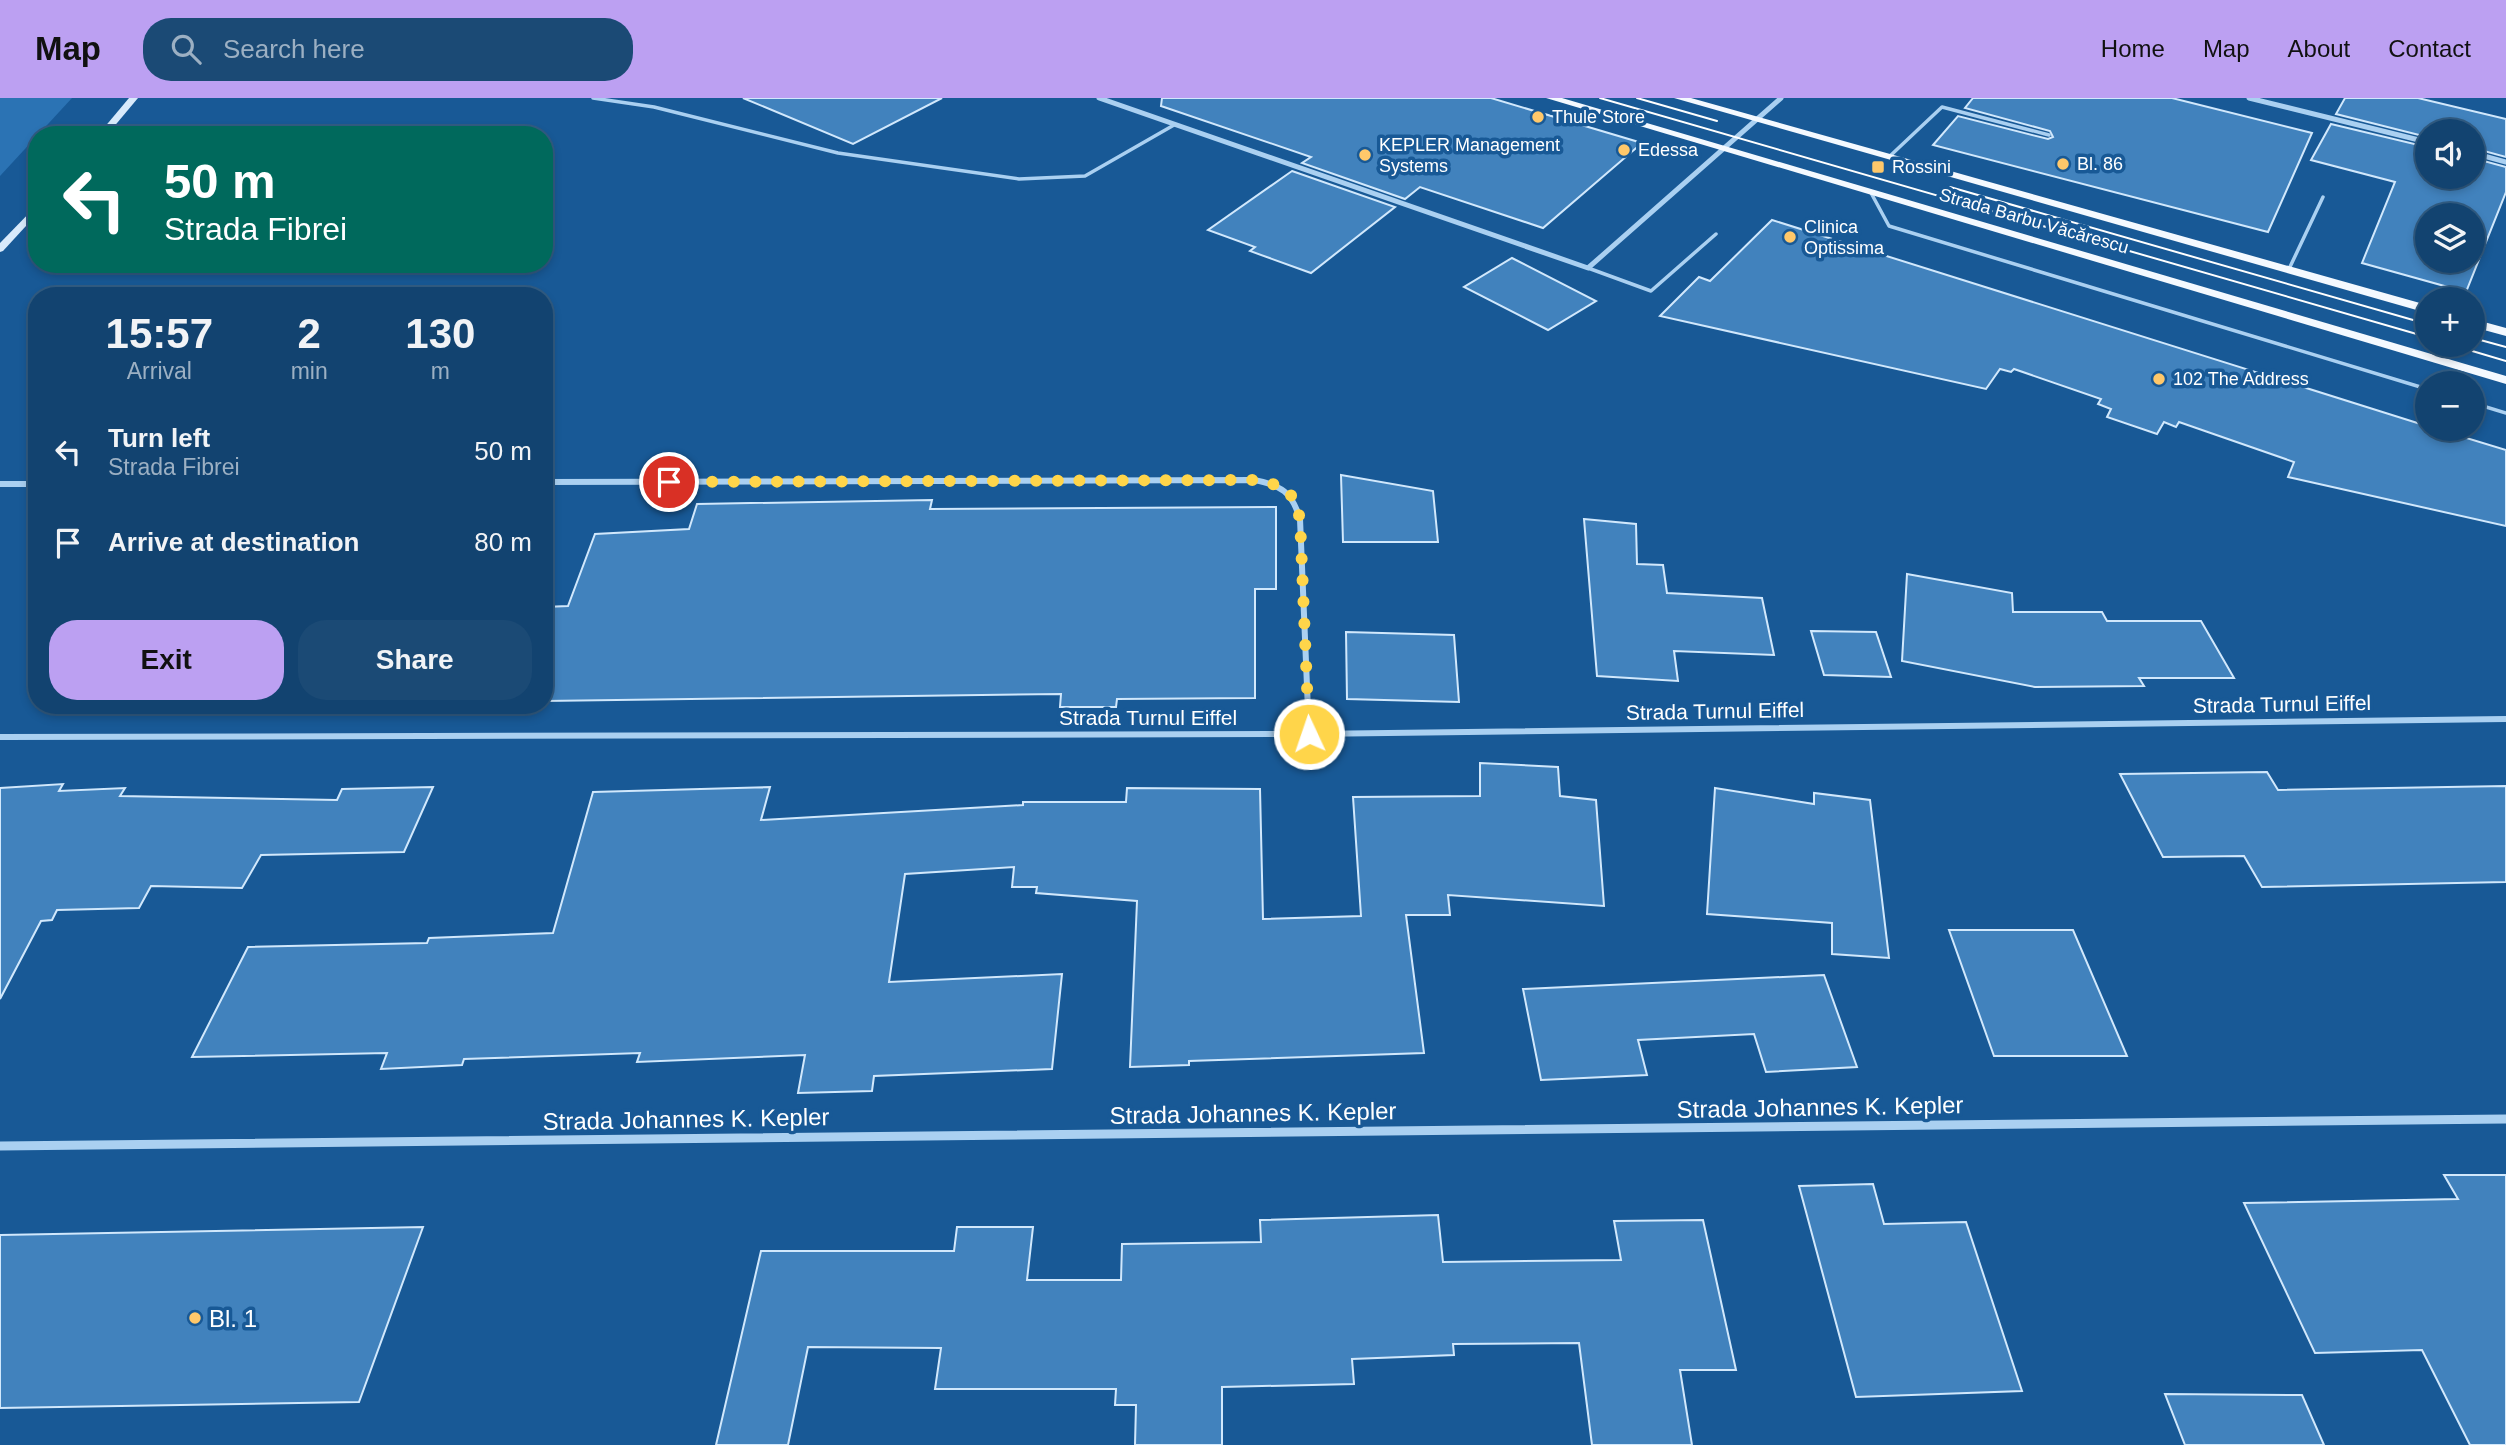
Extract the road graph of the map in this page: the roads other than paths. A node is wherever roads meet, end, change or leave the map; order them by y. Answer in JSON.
{"nodes":[{"id":1,"x":134,"y":98,"type":"edge"},
{"id":2,"x":593,"y":98,"type":"edge"},
{"id":3,"x":1098,"y":98,"type":"edge"},
{"id":4,"x":1550,"y":98,"type":"edge"},
{"id":5,"x":1679,"y":98,"type":"edge"},
{"id":6,"x":1781,"y":98,"type":"edge"},
{"id":7,"x":2249,"y":98,"type":"edge"},
{"id":8,"x":1756,"y":120,"type":"junction"},
{"id":9,"x":1174,"y":125,"type":"junction"},
{"id":10,"x":110,"y":126,"type":"edge"},
{"id":11,"x":2049,"y":135,"type":"dead end"},
{"id":12,"x":2415,"y":139,"type":"edge"},
{"id":13,"x":1723,"y":148,"type":"junction"},
{"id":14,"x":1890,"y":156,"type":"junction"},
{"id":15,"x":2485,"y":156,"type":"edge"},
{"id":16,"x":2506,"y":162,"type":"edge"},
{"id":17,"x":1870,"y":191,"type":"junction"},
{"id":18,"x":2323,"y":197,"type":"dead end"},
{"id":19,"x":28,"y":218,"type":"edge"},
{"id":20,"x":1716,"y":234,"type":"dead end"},
{"id":21,"x":0,"y":249,"type":"edge"},
{"id":22,"x":1588,"y":268,"type":"junction"},
{"id":23,"x":2289,"y":270,"type":"junction"},
{"id":24,"x":2415,"y":306,"type":"edge"},
{"id":25,"x":2485,"y":326,"type":"edge"},
{"id":26,"x":2506,"y":332,"type":"edge"},
{"id":27,"x":2506,"y":380,"type":"edge"},
{"id":28,"x":2415,"y":386,"type":"edge"},
{"id":29,"x":2485,"y":407,"type":"edge"},
{"id":30,"x":2506,"y":414,"type":"edge"},
{"id":31,"x":553,"y":482,"type":"edge"},
{"id":32,"x":0,"y":484,"type":"edge"},
{"id":33,"x":28,"y":484,"type":"edge"},
{"id":34,"x":2506,"y":719,"type":"edge"},
{"id":35,"x":1309,"y":734,"type":"junction"},
{"id":36,"x":0,"y":737,"type":"edge"},
{"id":37,"x":2506,"y":1119,"type":"edge"},
{"id":38,"x":0,"y":1146,"type":"edge"}],
"edges":[{"from":1,"to":10,"type":"main road"},
{"from":2,"to":9,"type":"lane"},
{"from":3,"to":9,"type":"street"},
{"from":4,"to":13,"type":"main road","name":"Strada Barbu Văcărescu"},
{"from":5,"to":8,"type":"main road","name":"Strada Barbu Văcărescu"},
{"from":6,"to":8,"type":"street"},
{"from":7,"to":12,"type":"street"},
{"from":8,"to":13,"type":"street"},
{"from":8,"to":14,"type":"main road","name":"Strada Barbu Văcărescu"},
{"from":9,"to":22,"type":"street"},
{"from":11,"to":14,"type":"lane"},
{"from":13,"to":17,"type":"main road","name":"Strada Barbu Văcărescu"},
{"from":13,"to":22,"type":"street"},
{"from":14,"to":23,"type":"main road","name":"Strada Barbu Văcărescu"},
{"from":15,"to":16,"type":"street"},
{"from":17,"to":27,"type":"main road","name":"Strada Barbu Văcărescu"},
{"from":17,"to":28,"type":"lane"},
{"from":18,"to":23,"type":"lane"},
{"from":19,"to":21,"type":"main road"},
{"from":20,"to":22,"type":"lane"},
{"from":23,"to":24,"type":"main road","name":"Strada Barbu Văcărescu"},
{"from":25,"to":26,"type":"main road"},
{"from":29,"to":30,"type":"lane"},
{"from":31,"to":35,"type":"street"},
{"from":32,"to":33,"type":"street"},
{"from":34,"to":35,"type":"street","name":"Strada Turnul Eiffel"},
{"from":35,"to":36,"type":"street","name":"Strada Turnul Eiffel"},
{"from":37,"to":38,"type":"street","name":"Strada Johannes K. Kepler"}]}
